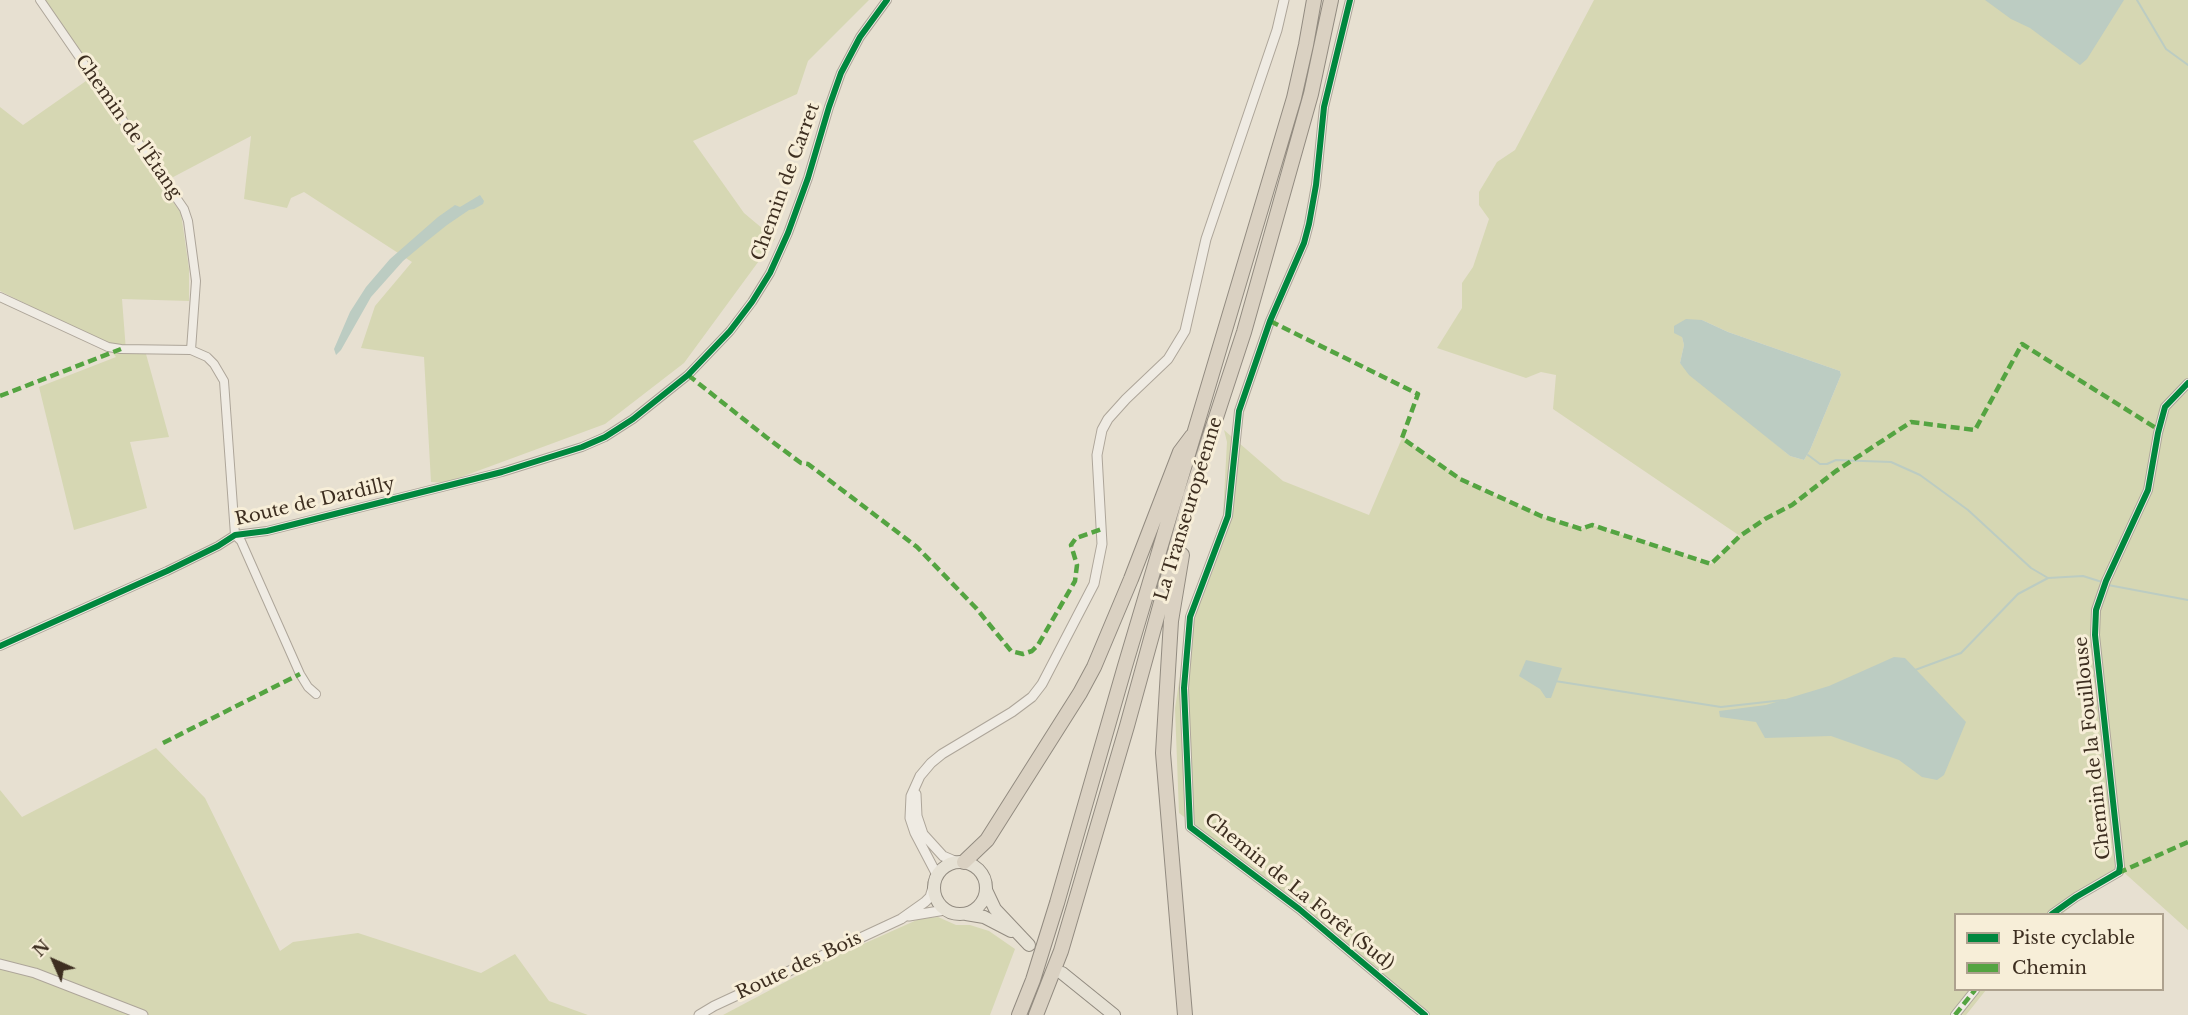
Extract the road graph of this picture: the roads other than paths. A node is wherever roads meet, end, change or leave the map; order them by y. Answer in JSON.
{"nodes":[{"id":1,"x":40,"y":0,"type":"edge"},
{"id":2,"x":887,"y":0,"type":"edge"},
{"id":3,"x":1284,"y":0,"type":"edge"},
{"id":4,"x":1314,"y":0,"type":"edge"},
{"id":5,"x":1331,"y":0,"type":"edge"},
{"id":6,"x":1350,"y":0,"type":"edge"},
{"id":7,"x":0,"y":297,"type":"edge"},
{"id":8,"x":191,"y":350,"type":"junction"},
{"id":9,"x":2188,"y":383,"type":"edge"},
{"id":10,"x":1195,"y":433,"type":"junction"},
{"id":11,"x":582,"y":447,"type":"joint"},
{"id":12,"x":1190,"y":497,"type":"junction"},
{"id":13,"x":235,"y":535,"type":"junction"},
{"id":14,"x":0,"y":646,"type":"edge"},
{"id":15,"x":316,"y":694,"type":"dead end"},
{"id":16,"x":916,"y":786,"type":"junction"},
{"id":17,"x":960,"y":862,"type":"junction"},
{"id":18,"x":935,"y":881,"type":"junction"},
{"id":19,"x":986,"y":890,"type":"junction"},
{"id":20,"x":945,"y":910,"type":"junction"},
{"id":21,"x":2055,"y":913,"type":"edge"},
{"id":22,"x":966,"y":914,"type":"junction"},
{"id":23,"x":901,"y":919,"type":"junction"},
{"id":24,"x":0,"y":964,"type":"edge"},
{"id":25,"x":1062,"y":973,"type":"dead end"},
{"id":26,"x":1072,"y":983,"type":"junction"},
{"id":27,"x":1974,"y":991,"type":"edge"},
{"id":28,"x":143,"y":1015,"type":"edge"},
{"id":29,"x":699,"y":1015,"type":"edge"},
{"id":30,"x":1019,"y":1015,"type":"edge"},
{"id":31,"x":1036,"y":1015,"type":"edge"},
{"id":32,"x":1100,"y":1015,"type":"edge"},
{"id":33,"x":1114,"y":1015,"type":"edge"},
{"id":34,"x":1185,"y":1015,"type":"edge"},
{"id":35,"x":1425,"y":1015,"type":"edge"},
{"id":36,"x":1955,"y":1015,"type":"edge"}],
"edges":[{"from":1,"to":8,"type":"street","name":"Chemin de l'Étang"},
{"from":2,"to":11,"type":"street","name":"Chemin de Carret"},
{"from":3,"to":16,"type":"street"},
{"from":4,"to":10,"type":"highway","name":"La Transeuropéenne"},
{"from":5,"to":12,"type":"highway","name":"La Transeuropéenne"},
{"from":6,"to":35,"type":"street","name":"Chemin de La Forêt (Sud)"},
{"from":7,"to":8,"type":"street"},
{"from":8,"to":13,"type":"street"},
{"from":9,"to":21,"type":"street","name":"Chemin de la Fouillouse"},
{"from":10,"to":17,"type":"highway"},
{"from":10,"to":30,"type":"highway","name":"La Transeuropéenne"},
{"from":11,"to":13,"type":"street","name":"Route de Dardilly"},
{"from":12,"to":31,"type":"highway","name":"La Transeuropéenne"},
{"from":12,"to":34,"type":"highway"},
{"from":13,"to":14,"type":"street","name":"Route de Dardilly"},
{"from":13,"to":15,"type":"street"},
{"from":16,"to":17,"type":"street"},
{"from":16,"to":18,"type":"street"},
{"from":17,"to":18,"type":"main road"},
{"from":17,"to":19,"type":"main road"},
{"from":18,"to":20,"type":"main road"},
{"from":18,"to":23,"type":"street","name":"Route des Bois"},
{"from":19,"to":22,"type":"main road"},
{"from":19,"to":22,"type":"main road"},
{"from":20,"to":22,"type":"main road"},
{"from":20,"to":23,"type":"street","name":"Route des Bois"},
{"from":23,"to":29,"type":"street","name":"Route des Bois"},
{"from":24,"to":28,"type":"street"},
{"from":25,"to":26,"type":"main road"},
{"from":26,"to":32,"type":"main road"},
{"from":26,"to":33,"type":"main road"},
{"from":27,"to":36,"type":"street"}]}
